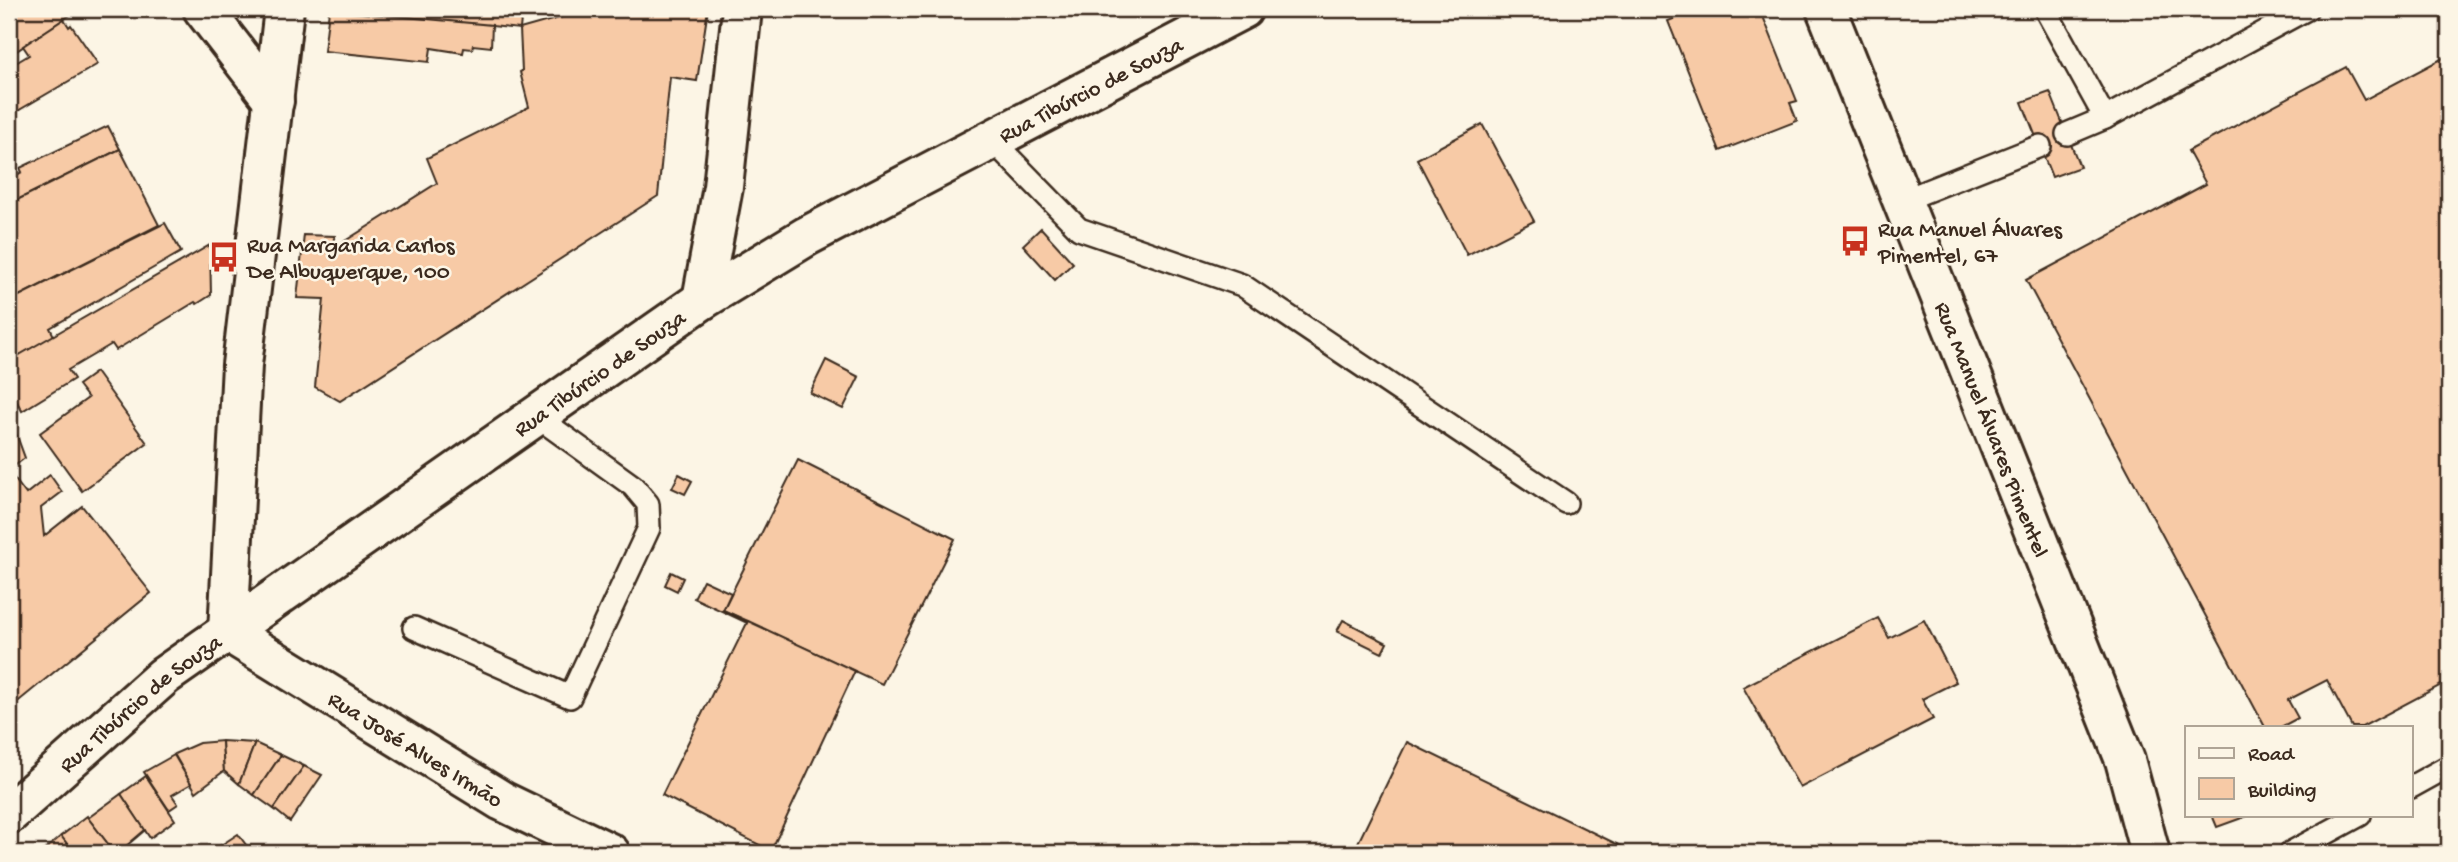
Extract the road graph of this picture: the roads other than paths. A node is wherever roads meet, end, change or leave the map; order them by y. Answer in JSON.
{"nodes":[{"id":1,"x":203,"y":9,"type":"edge"},
{"id":2,"x":284,"y":9,"type":"edge"},
{"id":3,"x":742,"y":9,"type":"edge"},
{"id":4,"x":1243,"y":9,"type":"edge"},
{"id":5,"x":1826,"y":9,"type":"edge"},
{"id":6,"x":2045,"y":9,"type":"edge"},
{"id":7,"x":2307,"y":9,"type":"edge"},
{"id":8,"x":274,"y":102,"type":"junction"},
{"id":9,"x":2105,"y":118,"type":"junction"},
{"id":10,"x":2067,"y":134,"type":"dead end"},
{"id":11,"x":991,"y":139,"type":"junction"},
{"id":12,"x":2040,"y":146,"type":"dead end"},
{"id":13,"x":1904,"y":200,"type":"junction"},
{"id":14,"x":702,"y":300,"type":"junction"},
{"id":15,"x":536,"y":416,"type":"junction"},
{"id":16,"x":1566,"y":503,"type":"dead end"},
{"id":17,"x":414,"y":628,"type":"dead end"},
{"id":18,"x":228,"y":632,"type":"junction"},
{"id":19,"x":2449,"y":766,"type":"edge"},
{"id":20,"x":2412,"y":786,"type":"edge"},
{"id":21,"x":9,"y":814,"type":"edge"},
{"id":22,"x":2358,"y":816,"type":"edge"},
{"id":23,"x":610,"y":853,"type":"edge"},
{"id":24,"x":2150,"y":853,"type":"edge"},
{"id":25,"x":2290,"y":853,"type":"edge"}],
"edges":[{"from":1,"to":8,"type":"street"},
{"from":2,"to":8,"type":"street"},
{"from":3,"to":14,"type":"street"},
{"from":4,"to":11,"type":"street","name":"Rua Tibúrcio de Souza"},
{"from":5,"to":13,"type":"street","name":"Rua Manuel Álvares Pimentel"},
{"from":6,"to":9,"type":"lane"},
{"from":7,"to":9,"type":"lane"},
{"from":8,"to":18,"type":"street"},
{"from":9,"to":10,"type":"lane"},
{"from":11,"to":14,"type":"street","name":"Rua Tibúrcio de Souza"},
{"from":11,"to":16,"type":"lane"},
{"from":12,"to":13,"type":"lane"},
{"from":13,"to":24,"type":"street","name":"Rua Manuel Álvares Pimentel"},
{"from":14,"to":15,"type":"street","name":"Rua Tibúrcio de Souza"},
{"from":15,"to":17,"type":"lane"},
{"from":15,"to":18,"type":"street","name":"Rua Tibúrcio de Souza"},
{"from":18,"to":21,"type":"street","name":"Rua Tibúrcio de Souza"},
{"from":18,"to":23,"type":"street","name":"Rua José Alves Irmão"},
{"from":19,"to":20,"type":"lane"},
{"from":22,"to":25,"type":"lane"}]}
